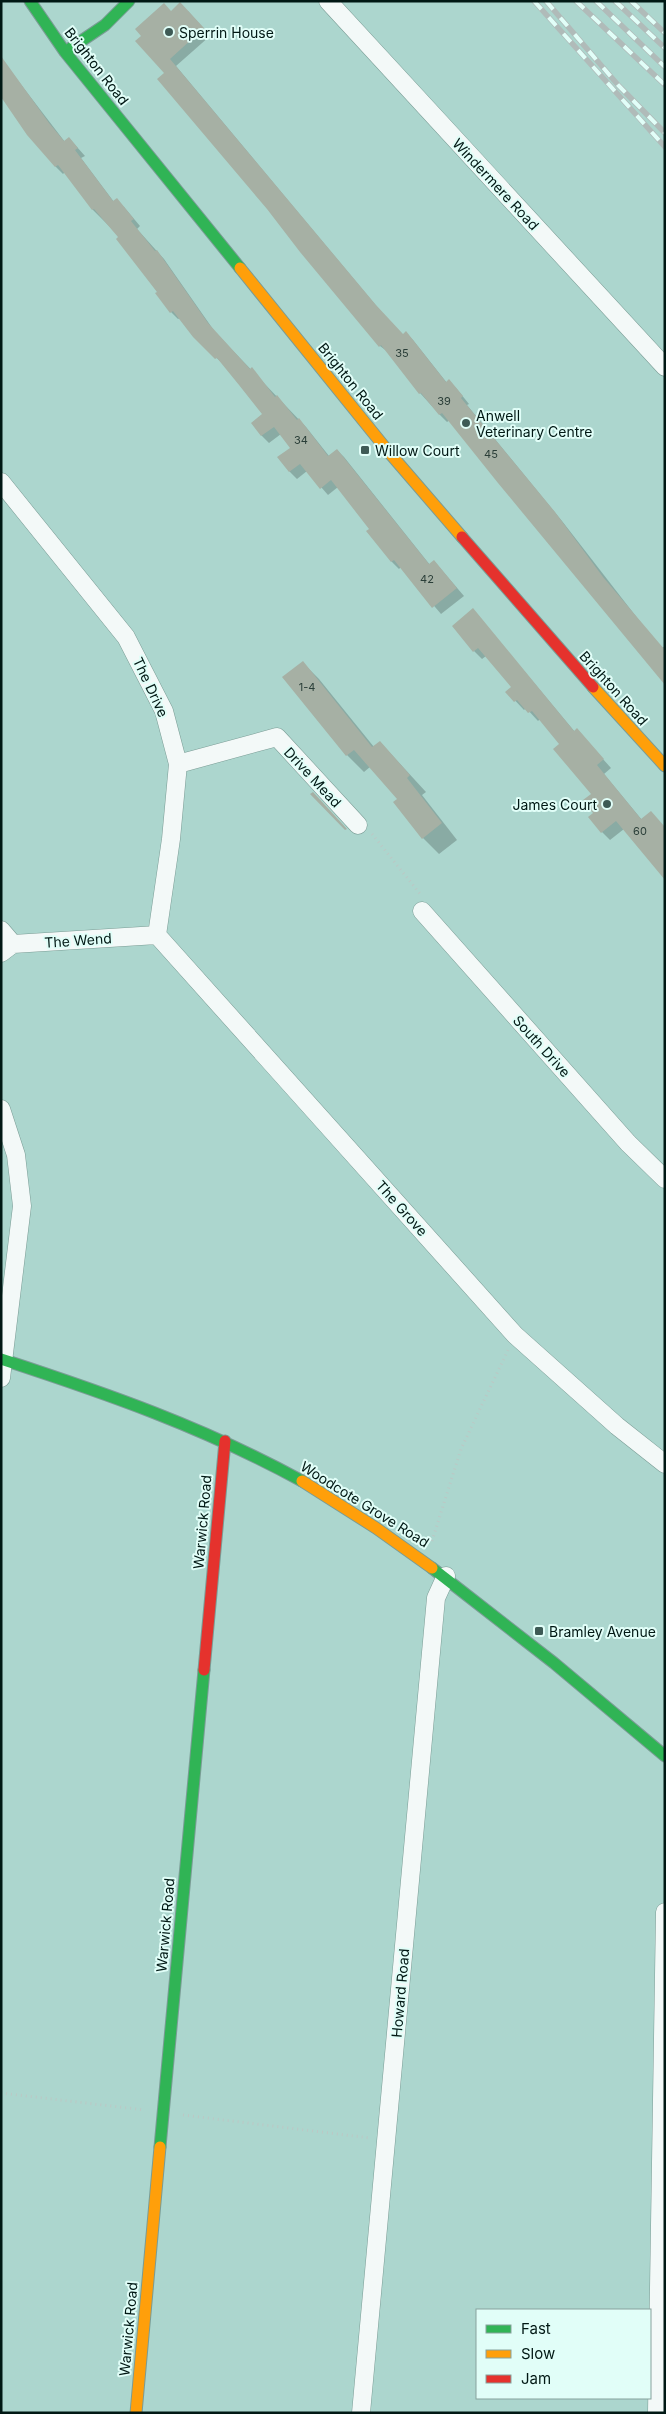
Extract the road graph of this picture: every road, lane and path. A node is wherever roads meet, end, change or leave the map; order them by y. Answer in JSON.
{"nodes":[{"id":1,"x":30,"y":1,"type":"edge"},
{"id":2,"x":129,"y":1,"type":"edge"},
{"id":3,"x":328,"y":1,"type":"edge"},
{"id":4,"x":65,"y":52,"type":"junction"},
{"id":5,"x":665,"y":367,"type":"edge"},
{"id":6,"x":1,"y":482,"type":"edge"},
{"id":7,"x":178,"y":764,"type":"junction"},
{"id":8,"x":665,"y":766,"type":"edge"},
{"id":9,"x":358,"y":825,"type":"joint"},
{"id":10,"x":422,"y":911,"type":"joint"},
{"id":11,"x":1,"y":930,"type":"edge"},
{"id":12,"x":157,"y":934,"type":"junction"},
{"id":13,"x":7,"y":949,"type":"edge"},
{"id":14,"x":1,"y":1109,"type":"edge"},
{"id":15,"x":665,"y":1180,"type":"edge"},
{"id":16,"x":515,"y":1335,"type":"junction"},
{"id":17,"x":2,"y":1359,"type":"edge"},
{"id":18,"x":1,"y":1378,"type":"edge"},
{"id":19,"x":225,"y":1441,"type":"junction"},
{"id":20,"x":665,"y":1464,"type":"edge"},
{"id":21,"x":426,"y":1561,"type":"junction"},
{"id":22,"x":446,"y":1576,"type":"junction"},
{"id":23,"x":665,"y":1756,"type":"edge"},
{"id":24,"x":665,"y":1912,"type":"edge"},
{"id":25,"x":1,"y":2094,"type":"edge"},
{"id":26,"x":163,"y":2112,"type":"junction"},
{"id":27,"x":386,"y":2140,"type":"junction"},
{"id":28,"x":661,"y":2379,"type":"edge"},
{"id":29,"x":136,"y":2413,"type":"edge"},
{"id":30,"x":361,"y":2413,"type":"edge"},
{"id":31,"x":657,"y":2413,"type":"edge"}],
"edges":[{"from":1,"to":4,"type":"main road","name":"Brighton Road"},
{"from":2,"to":4,"type":"main road"},
{"from":3,"to":5,"type":"street","name":"Windermere Road"},
{"from":4,"to":8,"type":"main road","name":"Brighton Road"},
{"from":6,"to":7,"type":"street","name":"The Drive"},
{"from":7,"to":9,"type":"street","name":"Drive Mead"},
{"from":7,"to":12,"type":"street","name":"The Drive"},
{"from":9,"to":10,"type":"path"},
{"from":10,"to":15,"type":"street","name":"South Drive"},
{"from":11,"to":13,"type":"street"},
{"from":12,"to":13,"type":"street","name":"The Wend"},
{"from":12,"to":16,"type":"street","name":"The Grove"},
{"from":14,"to":17,"type":"street"},
{"from":16,"to":20,"type":"street","name":"The Grove"},
{"from":16,"to":21,"type":"path"},
{"from":17,"to":18,"type":"street"},
{"from":17,"to":19,"type":"main road","name":"Woodcote Grove Road"},
{"from":19,"to":21,"type":"main road","name":"Woodcote Grove Road"},
{"from":19,"to":26,"type":"main road","name":"Warwick Road"},
{"from":21,"to":22,"type":"main road","name":"Woodcote Grove Road"},
{"from":22,"to":23,"type":"main road","name":"Woodcote Grove Road"},
{"from":22,"to":27,"type":"street","name":"Howard Road"},
{"from":24,"to":28,"type":"street"},
{"from":25,"to":26,"type":"path"},
{"from":26,"to":27,"type":"path"},
{"from":26,"to":29,"type":"main road","name":"Warwick Road"},
{"from":27,"to":30,"type":"street","name":"Howard Road"},
{"from":28,"to":31,"type":"street"}]}
